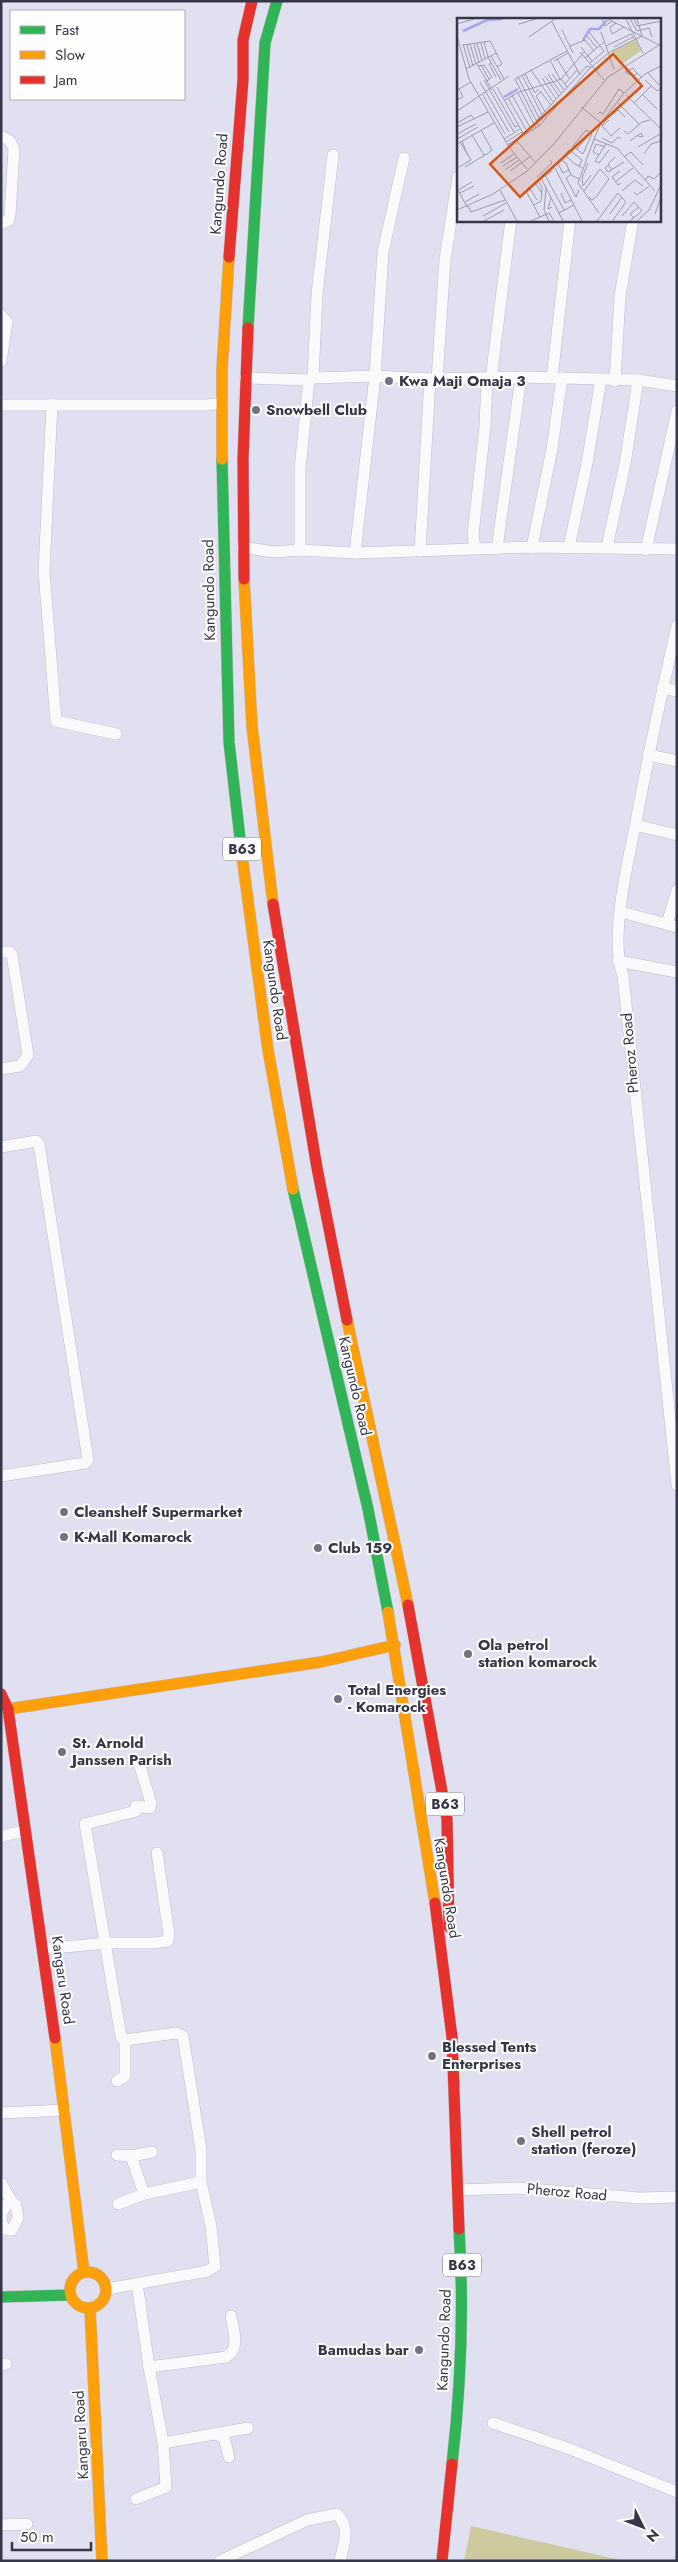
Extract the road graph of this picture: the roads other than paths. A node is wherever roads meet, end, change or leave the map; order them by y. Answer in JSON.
{"nodes":[{"id":1,"x":252,"y":1,"type":"edge"},
{"id":2,"x":276,"y":1,"type":"edge"},
{"id":3,"x":1,"y":136,"type":"edge"},
{"id":4,"x":333,"y":155,"type":"dead end"},
{"id":5,"x":404,"y":158,"type":"dead end"},
{"id":6,"x":457,"y":183,"type":"edge"},
{"id":7,"x":511,"y":221,"type":"edge"},
{"id":8,"x":570,"y":221,"type":"edge"},
{"id":9,"x":633,"y":221,"type":"edge"},
{"id":10,"x":1,"y":223,"type":"edge"},
{"id":11,"x":1,"y":315,"type":"edge"},
{"id":12,"x":1,"y":361,"type":"edge"},
{"id":13,"x":375,"y":376,"type":"junction"},
{"id":14,"x":521,"y":377,"type":"junction"},
{"id":15,"x":245,"y":378,"type":"junction"},
{"id":16,"x":557,"y":378,"type":"junction"},
{"id":17,"x":311,"y":379,"type":"junction"},
{"id":18,"x":433,"y":379,"type":"junction"},
{"id":19,"x":489,"y":379,"type":"junction"},
{"id":20,"x":601,"y":379,"type":"junction"},
{"id":21,"x":614,"y":380,"type":"junction"},
{"id":22,"x":638,"y":380,"type":"junction"},
{"id":23,"x":677,"y":386,"type":"edge"},
{"id":24,"x":222,"y":403,"type":"junction"},
{"id":25,"x":1,"y":404,"type":"edge"},
{"id":26,"x":52,"y":404,"type":"junction"},
{"id":27,"x":677,"y":411,"type":"edge"},
{"id":28,"x":532,"y":547,"type":"junction"},
{"id":29,"x":569,"y":547,"type":"junction"},
{"id":30,"x":607,"y":547,"type":"junction"},
{"id":31,"x":242,"y":548,"type":"junction"},
{"id":32,"x":475,"y":548,"type":"junction"},
{"id":33,"x":497,"y":548,"type":"junction"},
{"id":34,"x":677,"y":549,"type":"edge"},
{"id":35,"x":300,"y":550,"type":"junction"},
{"id":36,"x":646,"y":550,"type":"junction"},
{"id":37,"x":420,"y":551,"type":"junction"},
{"id":38,"x":355,"y":553,"type":"junction"},
{"id":39,"x":677,"y":626,"type":"edge"},
{"id":40,"x":662,"y":688,"type":"junction"},
{"id":41,"x":677,"y":691,"type":"edge"},
{"id":42,"x":116,"y":734,"type":"dead end"},
{"id":43,"x":648,"y":755,"type":"junction"},
{"id":44,"x":677,"y":761,"type":"edge"},
{"id":45,"x":635,"y":825,"type":"junction"},
{"id":46,"x":677,"y":835,"type":"edge"},
{"id":47,"x":677,"y":890,"type":"edge"},
{"id":48,"x":621,"y":912,"type":"junction"},
{"id":49,"x":672,"y":926,"type":"edge"},
{"id":50,"x":1,"y":952,"type":"edge"},
{"id":51,"x":618,"y":961,"type":"junction"},
{"id":52,"x":677,"y":972,"type":"edge"},
{"id":53,"x":1,"y":1069,"type":"edge"},
{"id":54,"x":1,"y":1147,"type":"edge"},
{"id":55,"x":1,"y":1476,"type":"edge"},
{"id":56,"x":677,"y":1485,"type":"edge"},
{"id":57,"x":396,"y":1645,"type":"junction"},
{"id":58,"x":1,"y":1694,"type":"edge"},
{"id":59,"x":8,"y":1709,"type":"junction"},
{"id":60,"x":138,"y":1760,"type":"dead end"},
{"id":61,"x":25,"y":1832,"type":"junction"},
{"id":62,"x":1,"y":1836,"type":"edge"},
{"id":63,"x":157,"y":1853,"type":"dead end"},
{"id":64,"x":106,"y":1943,"type":"junction"},
{"id":65,"x":44,"y":1949,"type":"junction"},
{"id":66,"x":445,"y":1969,"type":"junction"},
{"id":67,"x":125,"y":2040,"type":"junction"},
{"id":68,"x":117,"y":2081,"type":"dead end"},
{"id":69,"x":66,"y":2110,"type":"junction"},
{"id":70,"x":1,"y":2114,"type":"edge"},
{"id":71,"x":152,"y":2152,"type":"dead end"},
{"id":72,"x":117,"y":2155,"type":"dead end"},
{"id":73,"x":131,"y":2156,"type":"junction"},
{"id":74,"x":201,"y":2182,"type":"junction"},
{"id":75,"x":1,"y":2184,"type":"edge"},
{"id":76,"x":457,"y":2190,"type":"junction"},
{"id":77,"x":144,"y":2194,"type":"junction"},
{"id":78,"x":677,"y":2198,"type":"edge"},
{"id":79,"x":12,"y":2202,"type":"junction"},
{"id":80,"x":118,"y":2204,"type":"dead end"},
{"id":81,"x":1,"y":2220,"type":"edge"},
{"id":82,"x":84,"y":2272,"type":"junction"},
{"id":83,"x":138,"y":2283,"type":"junction"},
{"id":84,"x":106,"y":2288,"type":"junction"},
{"id":85,"x":70,"y":2295,"type":"junction"},
{"id":86,"x":1,"y":2298,"type":"edge"},
{"id":87,"x":90,"y":2308,"type":"junction"},
{"id":88,"x":230,"y":2316,"type":"dead end"},
{"id":89,"x":148,"y":2367,"type":"junction"},
{"id":90,"x":494,"y":2423,"type":"dead end"},
{"id":91,"x":248,"y":2428,"type":"dead end"},
{"id":92,"x":215,"y":2434,"type":"junction"},
{"id":93,"x":164,"y":2443,"type":"junction"},
{"id":94,"x":228,"y":2457,"type":"dead end"},
{"id":95,"x":677,"y":2492,"type":"edge"},
{"id":96,"x":136,"y":2500,"type":"dead end"},
{"id":97,"x":27,"y":2524,"type":"dead end"},
{"id":98,"x":1,"y":2525,"type":"edge"},
{"id":99,"x":102,"y":2561,"type":"edge"},
{"id":100,"x":220,"y":2561,"type":"edge"},
{"id":101,"x":340,"y":2561,"type":"edge"},
{"id":102,"x":442,"y":2561,"type":"edge"}],
"edges":[{"from":1,"to":24,"type":"main road","name":"Kangundo Road","number":"B63"},
{"from":2,"to":15,"type":"main road","name":"Kangundo Road","number":"B63"},
{"from":3,"to":10,"type":"street"},
{"from":4,"to":17,"type":"street"},
{"from":5,"to":13,"type":"street"},
{"from":6,"to":18,"type":"street"},
{"from":7,"to":19,"type":"street"},
{"from":8,"to":16,"type":"street"},
{"from":9,"to":21,"type":"street"},
{"from":11,"to":12,"type":"street"},
{"from":13,"to":17,"type":"street"},
{"from":13,"to":18,"type":"street"},
{"from":13,"to":38,"type":"street"},
{"from":14,"to":16,"type":"street"},
{"from":14,"to":19,"type":"street"},
{"from":14,"to":33,"type":"street"},
{"from":15,"to":17,"type":"street"},
{"from":15,"to":31,"type":"main road","name":"Kangundo Road","number":"B63"},
{"from":16,"to":20,"type":"street"},
{"from":16,"to":28,"type":"street"},
{"from":17,"to":35,"type":"street"},
{"from":18,"to":19,"type":"street"},
{"from":18,"to":37,"type":"street"},
{"from":19,"to":32,"type":"street"},
{"from":20,"to":21,"type":"street"},
{"from":20,"to":29,"type":"street"},
{"from":21,"to":22,"type":"street"},
{"from":22,"to":23,"type":"street"},
{"from":22,"to":30,"type":"street"},
{"from":24,"to":26,"type":"street"},
{"from":24,"to":57,"type":"main road","name":"Kangundo Road","number":"B63"},
{"from":25,"to":26,"type":"street"},
{"from":26,"to":42,"type":"street"},
{"from":27,"to":36,"type":"street"},
{"from":28,"to":29,"type":"street"},
{"from":28,"to":33,"type":"street"},
{"from":29,"to":30,"type":"street"},
{"from":30,"to":36,"type":"street"},
{"from":31,"to":35,"type":"street"},
{"from":31,"to":66,"type":"main road","name":"Kangundo Road","number":"B63"},
{"from":32,"to":33,"type":"street"},
{"from":32,"to":37,"type":"street"},
{"from":34,"to":36,"type":"street"},
{"from":35,"to":38,"type":"street"},
{"from":37,"to":38,"type":"street"},
{"from":39,"to":40,"type":"street","name":"Pheroz Road"},
{"from":40,"to":41,"type":"street"},
{"from":40,"to":43,"type":"street","name":"Pheroz Road"},
{"from":43,"to":44,"type":"street"},
{"from":43,"to":45,"type":"street","name":"Pheroz Road"},
{"from":45,"to":46,"type":"street"},
{"from":45,"to":48,"type":"street","name":"Pheroz Road"},
{"from":47,"to":49,"type":"street"},
{"from":48,"to":49,"type":"street"},
{"from":48,"to":51,"type":"street","name":"Pheroz Road"},
{"from":50,"to":53,"type":"street"},
{"from":51,"to":52,"type":"street"},
{"from":51,"to":56,"type":"street","name":"Pheroz Road"},
{"from":54,"to":55,"type":"street"},
{"from":57,"to":59,"type":"main road"},
{"from":57,"to":66,"type":"main road","name":"Kangundo Road","number":"B63"},
{"from":58,"to":59,"type":"main road","name":"Kangaru Road"},
{"from":59,"to":61,"type":"main road","name":"Kangaru Road"},
{"from":60,"to":64,"type":"street"},
{"from":61,"to":62,"type":"street"},
{"from":61,"to":65,"type":"main road","name":"Kangaru Road"},
{"from":63,"to":64,"type":"street"},
{"from":64,"to":65,"type":"street"},
{"from":64,"to":67,"type":"street"},
{"from":65,"to":69,"type":"main road","name":"Kangaru Road"},
{"from":66,"to":76,"type":"main road","name":"Kangundo Road","number":"B63"},
{"from":67,"to":68,"type":"street"},
{"from":67,"to":74,"type":"street"},
{"from":69,"to":70,"type":"street"},
{"from":69,"to":82,"type":"main road","name":"Kangaru Road"},
{"from":71,"to":73,"type":"street"},
{"from":72,"to":73,"type":"street"},
{"from":73,"to":77,"type":"street"},
{"from":74,"to":77,"type":"street"},
{"from":74,"to":83,"type":"street"},
{"from":75,"to":79,"type":"street"},
{"from":76,"to":78,"type":"street","name":"Pheroz Road"},
{"from":76,"to":102,"type":"main road","name":"Kangundo Road","number":"B63"},
{"from":77,"to":80,"type":"street"},
{"from":79,"to":81,"type":"street"},
{"from":79,"to":81,"type":"street"},
{"from":82,"to":84,"type":"main road"},
{"from":82,"to":85,"type":"main road"},
{"from":83,"to":84,"type":"street"},
{"from":83,"to":89,"type":"street"},
{"from":84,"to":87,"type":"main road"},
{"from":85,"to":86,"type":"main road"},
{"from":85,"to":87,"type":"main road"},
{"from":87,"to":99,"type":"main road","name":"Kangaru Road"},
{"from":88,"to":89,"type":"street"},
{"from":89,"to":93,"type":"street"},
{"from":90,"to":95,"type":"street"},
{"from":91,"to":92,"type":"street"},
{"from":92,"to":93,"type":"street"},
{"from":92,"to":94,"type":"street"},
{"from":93,"to":96,"type":"street"},
{"from":97,"to":98,"type":"street"},
{"from":100,"to":101,"type":"street"}]}
